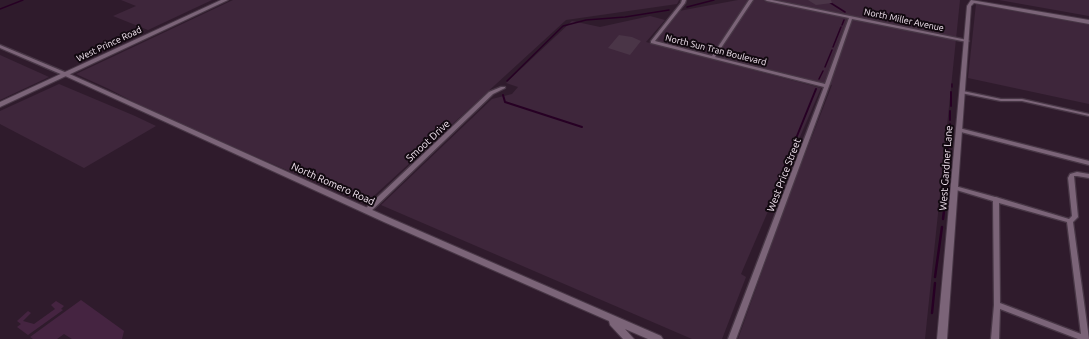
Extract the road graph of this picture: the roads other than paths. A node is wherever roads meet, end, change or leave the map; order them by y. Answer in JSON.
{"nodes":[{"id":1,"x":225,"y":0,"type":"edge"},
{"id":2,"x":684,"y":0,"type":"edge"},
{"id":3,"x":751,"y":0,"type":"edge"},
{"id":4,"x":767,"y":0,"type":"edge"},
{"id":5,"x":981,"y":0,"type":"edge"},
{"id":6,"x":973,"y":1,"type":"edge"},
{"id":7,"x":990,"y":4,"type":"junction"},
{"id":8,"x":851,"y":17,"type":"junction"},
{"id":9,"x":1089,"y":22,"type":"edge"},
{"id":10,"x":967,"y":41,"type":"junction"},
{"id":11,"x":0,"y":46,"type":"edge"},
{"id":12,"x":713,"y":57,"type":"junction"},
{"id":13,"x":65,"y":74,"type":"junction"},
{"id":14,"x":827,"y":86,"type":"junction"},
{"id":15,"x":503,"y":88,"type":"dead end"},
{"id":16,"x":963,"y":92,"type":"junction"},
{"id":17,"x":0,"y":105,"type":"edge"},
{"id":18,"x":1089,"y":115,"type":"edge"},
{"id":19,"x":959,"y":130,"type":"junction"},
{"id":20,"x":1089,"y":163,"type":"edge"},
{"id":21,"x":1089,"y":176,"type":"edge"},
{"id":22,"x":955,"y":188,"type":"junction"},
{"id":23,"x":996,"y":199,"type":"junction"},
{"id":24,"x":367,"y":210,"type":"junction"},
{"id":25,"x":1070,"y":221,"type":"junction"},
{"id":26,"x":997,"y":305,"type":"junction"},
{"id":27,"x":610,"y":318,"type":"junction"},
{"id":28,"x":653,"y":338,"type":"edge"},
{"id":29,"x":629,"y":339,"type":"edge"},
{"id":30,"x":732,"y":339,"type":"edge"},
{"id":31,"x":942,"y":339,"type":"edge"},
{"id":32,"x":995,"y":339,"type":"edge"},
{"id":33,"x":1086,"y":339,"type":"edge"}],
"edges":[{"from":1,"to":13,"type":"main road","name":"West Prince Road"},
{"from":2,"to":12,"type":"street","name":"North Sun Tran Boulevard"},
{"from":3,"to":12,"type":"street"},
{"from":4,"to":8,"type":"street","name":"North Miller Avenue"},
{"from":5,"to":7,"type":"street"},
{"from":6,"to":7,"type":"street"},
{"from":6,"to":10,"type":"street","name":"West Gardner Lane"},
{"from":7,"to":9,"type":"street"},
{"from":8,"to":10,"type":"street","name":"North Miller Avenue"},
{"from":8,"to":14,"type":"street","name":"West Price Street"},
{"from":10,"to":16,"type":"street","name":"West Gardner Lane"},
{"from":11,"to":13,"type":"street","name":"North Romero Road"},
{"from":12,"to":14,"type":"street","name":"North Sun Tran Boulevard"},
{"from":13,"to":17,"type":"main road","name":"West Prince Road"},
{"from":13,"to":24,"type":"street","name":"North Romero Road"},
{"from":14,"to":30,"type":"street","name":"West Price Street"},
{"from":15,"to":24,"type":"street","name":"Smoot Drive"},
{"from":16,"to":18,"type":"street"},
{"from":16,"to":19,"type":"street","name":"West Gardner Lane"},
{"from":19,"to":20,"type":"street"},
{"from":19,"to":22,"type":"street","name":"West Gardner Lane"},
{"from":21,"to":25,"type":"street"},
{"from":22,"to":23,"type":"street"},
{"from":22,"to":31,"type":"street","name":"West Gardner Lane"},
{"from":23,"to":25,"type":"street"},
{"from":23,"to":26,"type":"street"},
{"from":24,"to":27,"type":"street","name":"North Romero Road"},
{"from":25,"to":33,"type":"street"},
{"from":26,"to":32,"type":"street"},
{"from":26,"to":33,"type":"street"},
{"from":27,"to":28,"type":"street","name":"North Romero Road"},
{"from":27,"to":29,"type":"street"}]}
